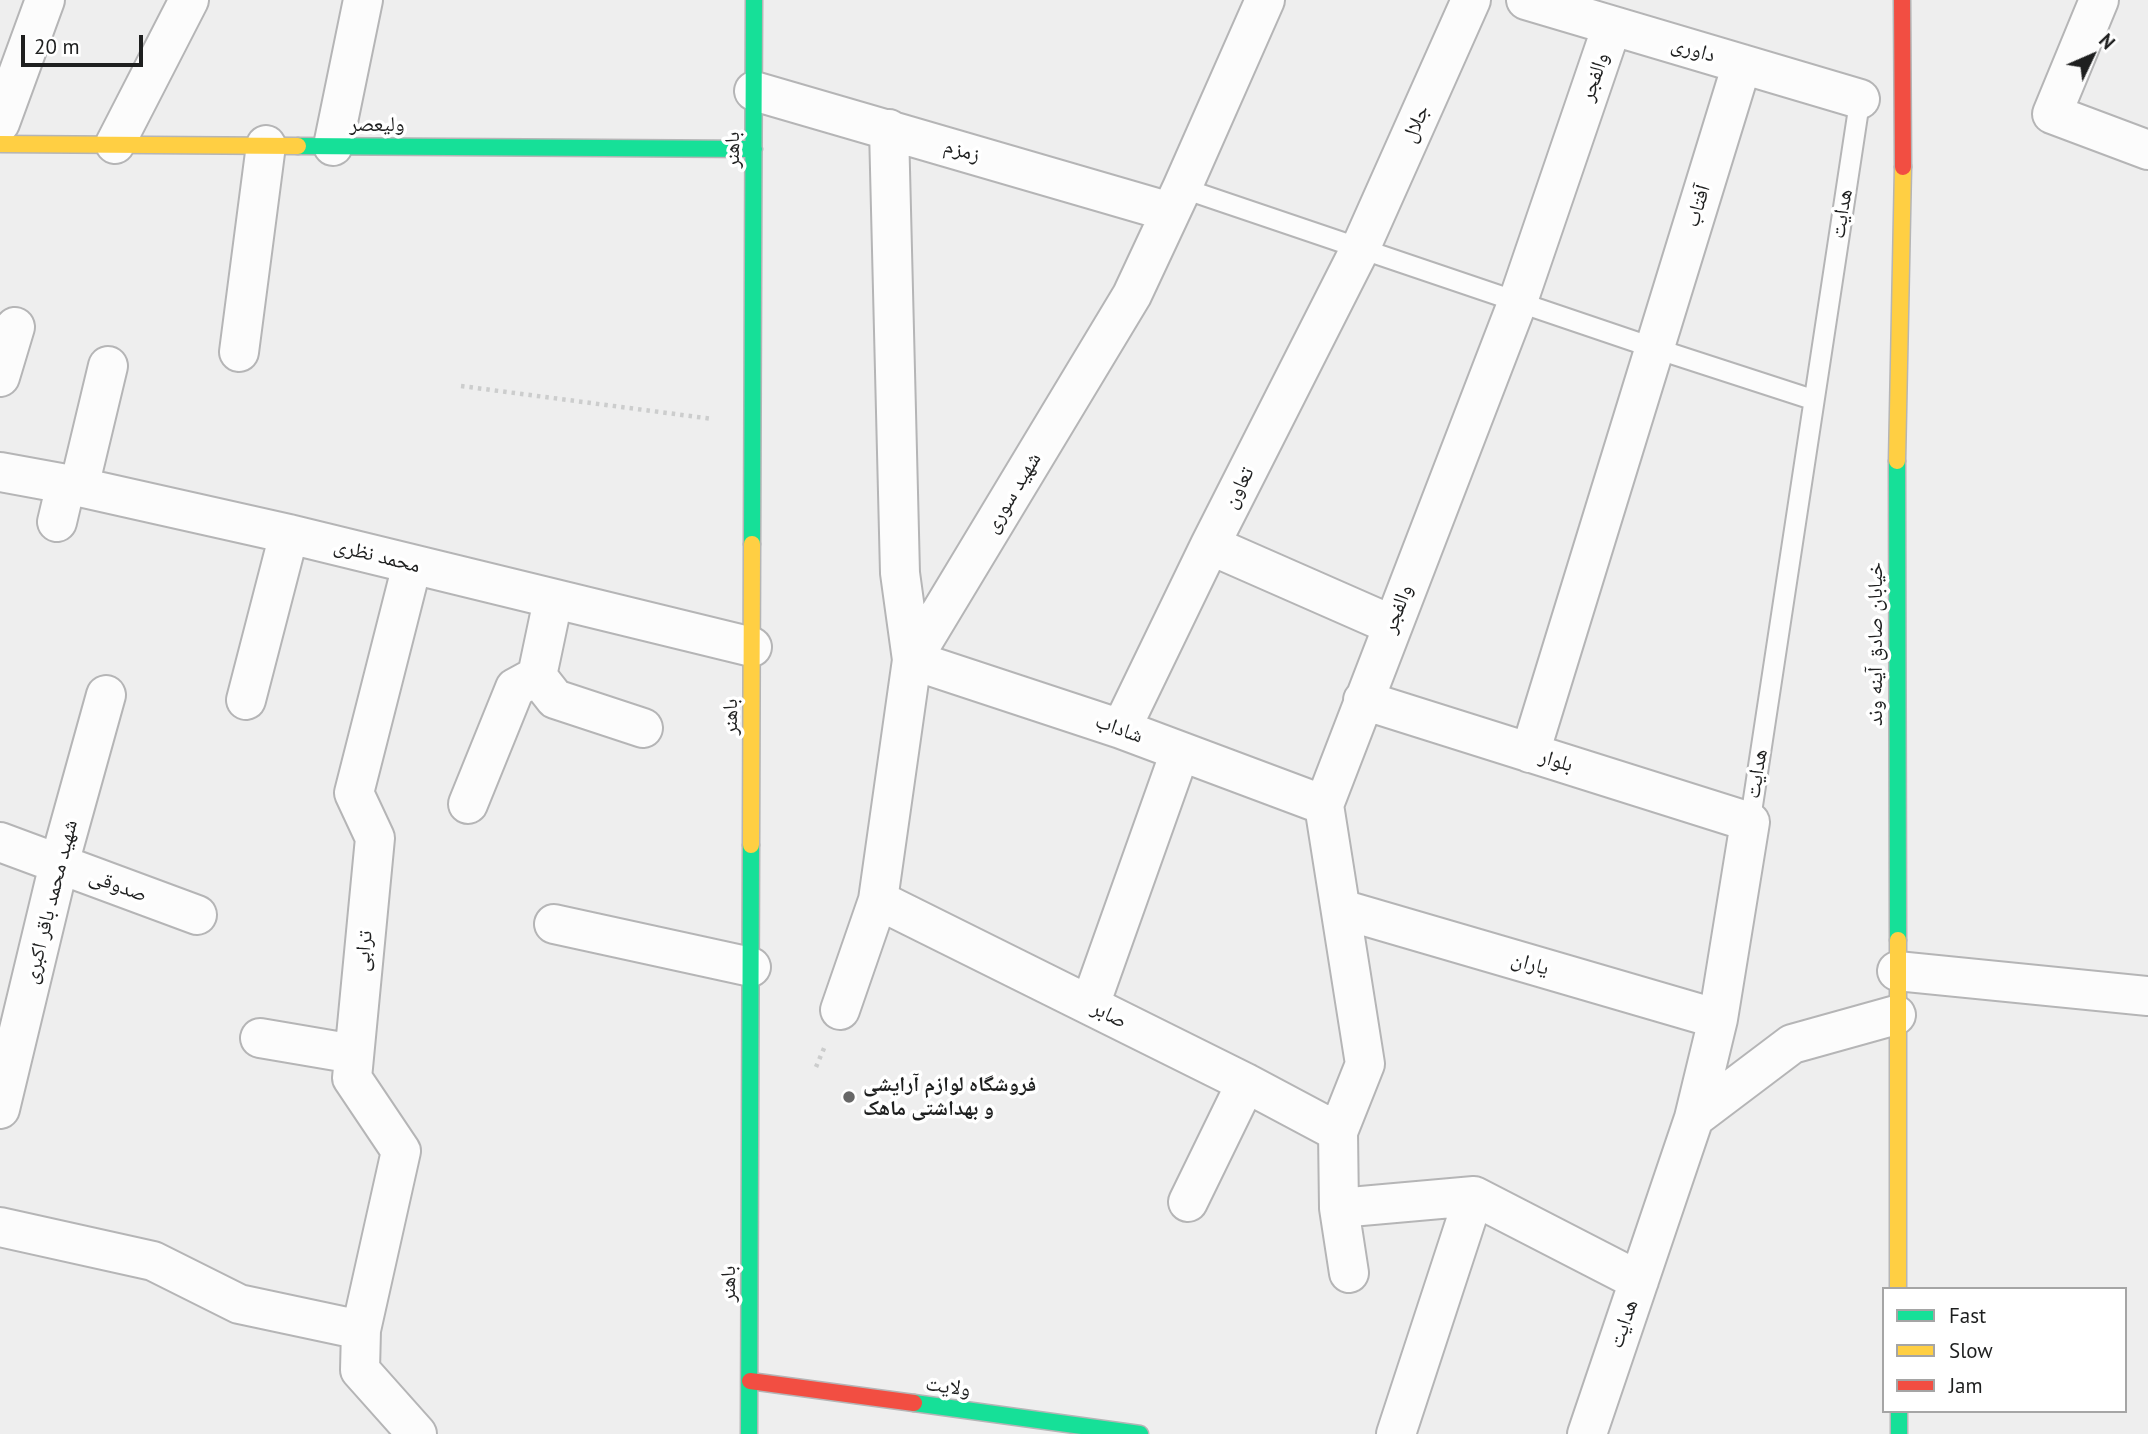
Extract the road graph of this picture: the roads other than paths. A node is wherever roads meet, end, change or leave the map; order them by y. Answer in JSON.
{"nodes":[{"id":1,"x":45,"y":0,"type":"edge"},
{"id":2,"x":189,"y":0,"type":"edge"},
{"id":3,"x":363,"y":0,"type":"edge"},
{"id":4,"x":754,"y":0,"type":"edge"},
{"id":5,"x":1265,"y":0,"type":"edge"},
{"id":6,"x":1471,"y":0,"type":"edge"},
{"id":7,"x":1526,"y":0,"type":"edge"},
{"id":8,"x":1902,"y":0,"type":"edge"},
{"id":9,"x":2099,"y":0,"type":"edge"},
{"id":10,"x":1612,"y":26,"type":"junction"},
{"id":11,"x":1742,"y":64,"type":"junction"},
{"id":12,"x":754,"y":91,"type":"junction"},
{"id":13,"x":1860,"y":99,"type":"joint"},
{"id":14,"x":0,"y":123,"type":"edge"},
{"id":15,"x":889,"y":129,"type":"junction"},
{"id":16,"x":0,"y":144,"type":"edge"},
{"id":17,"x":115,"y":144,"type":"junction"},
{"id":18,"x":266,"y":145,"type":"junction"},
{"id":19,"x":333,"y":146,"type":"junction"},
{"id":20,"x":754,"y":149,"type":"junction"},
{"id":21,"x":2148,"y":150,"type":"edge"},
{"id":22,"x":1176,"y":200,"type":"junction"},
{"id":23,"x":1360,"y":249,"type":"junction"},
{"id":24,"x":1518,"y":301,"type":"junction"},
{"id":25,"x":15,"y":327,"type":"dead end"},
{"id":26,"x":1654,"y":348,"type":"junction"},
{"id":27,"x":239,"y":352,"type":"dead end"},
{"id":28,"x":108,"y":366,"type":"dead end"},
{"id":29,"x":0,"y":377,"type":"edge"},
{"id":30,"x":1814,"y":400,"type":"junction"},
{"id":31,"x":0,"y":472,"type":"edge"},
{"id":32,"x":72,"y":485,"type":"junction"},
{"id":33,"x":57,"y":522,"type":"dead end"},
{"id":34,"x":289,"y":534,"type":"junction"},
{"id":35,"x":1210,"y":545,"type":"junction"},
{"id":36,"x":412,"y":565,"type":"junction"},
{"id":37,"x":553,"y":600,"type":"junction"},
{"id":38,"x":1392,"y":625,"type":"junction"},
{"id":39,"x":752,"y":647,"type":"junction"},
{"id":40,"x":912,"y":660,"type":"junction"},
{"id":41,"x":537,"y":676,"type":"junction"},
{"id":42,"x":106,"y":695,"type":"dead end"},
{"id":43,"x":246,"y":700,"type":"dead end"},
{"id":44,"x":1363,"y":700,"type":"junction"},
{"id":45,"x":643,"y":728,"type":"dead end"},
{"id":46,"x":1121,"y":729,"type":"junction"},
{"id":47,"x":1180,"y":752,"type":"junction"},
{"id":48,"x":1531,"y":753,"type":"junction"},
{"id":49,"x":468,"y":804,"type":"dead end"},
{"id":50,"x":1324,"y":805,"type":"junction"},
{"id":51,"x":1750,"y":822,"type":"junction"},
{"id":52,"x":0,"y":842,"type":"edge"},
{"id":53,"x":60,"y":864,"type":"junction"},
{"id":54,"x":878,"y":900,"type":"junction"},
{"id":55,"x":1341,"y":909,"type":"junction"},
{"id":56,"x":197,"y":915,"type":"dead end"},
{"id":57,"x":554,"y":924,"type":"dead end"},
{"id":58,"x":751,"y":967,"type":"junction"},
{"id":59,"x":1896,"y":971,"type":"junction"},
{"id":60,"x":2148,"y":996,"type":"edge"},
{"id":61,"x":1090,"y":1005,"type":"junction"},
{"id":62,"x":840,"y":1010,"type":"dead end"},
{"id":63,"x":1896,"y":1015,"type":"junction"},
{"id":64,"x":1718,"y":1019,"type":"junction"},
{"id":65,"x":260,"y":1038,"type":"dead end"},
{"id":66,"x":354,"y":1054,"type":"junction"},
{"id":67,"x":1246,"y":1083,"type":"junction"},
{"id":68,"x":0,"y":1109,"type":"edge"},
{"id":69,"x":1693,"y":1118,"type":"junction"},
{"id":70,"x":1338,"y":1132,"type":"junction"},
{"id":71,"x":1474,"y":1196,"type":"junction"},
{"id":72,"x":1188,"y":1202,"type":"dead end"},
{"id":73,"x":1339,"y":1208,"type":"junction"},
{"id":74,"x":0,"y":1227,"type":"edge"},
{"id":75,"x":1349,"y":1273,"type":"dead end"},
{"id":76,"x":1639,"y":1280,"type":"junction"},
{"id":77,"x":1898,"y":1287,"type":"edge"},
{"id":78,"x":361,"y":1329,"type":"junction"},
{"id":79,"x":750,"y":1381,"type":"junction"},
{"id":80,"x":1899,"y":1413,"type":"edge"},
{"id":81,"x":417,"y":1434,"type":"edge"},
{"id":82,"x":749,"y":1434,"type":"edge"},
{"id":83,"x":1140,"y":1434,"type":"edge"},
{"id":84,"x":1396,"y":1434,"type":"edge"},
{"id":85,"x":1587,"y":1434,"type":"edge"},
{"id":86,"x":1899,"y":1434,"type":"edge"}],
"edges":[{"from":1,"to":14,"type":"street"},
{"from":2,"to":17,"type":"street"},
{"from":3,"to":19,"type":"street"},
{"from":4,"to":12,"type":"main road","name":"باهنر"},
{"from":5,"to":22,"type":"street","name":"شهید سوری"},
{"from":6,"to":23,"type":"street","name":"جلال"},
{"from":7,"to":10,"type":"street","name":"داوری"},
{"from":8,"to":59,"type":"main road","name":"خیابان صادق آینه وند"},
{"from":9,"to":21,"type":"street"},
{"from":10,"to":11,"type":"street","name":"داوری"},
{"from":10,"to":24,"type":"street","name":"والفجر"},
{"from":11,"to":13,"type":"street","name":"داوری"},
{"from":11,"to":26,"type":"street","name":"آفتاب"},
{"from":12,"to":15,"type":"street","name":"زمزم"},
{"from":12,"to":20,"type":"main road","name":"باهنر"},
{"from":13,"to":30,"type":"lane","name":"هدایت"},
{"from":15,"to":22,"type":"street","name":"زمزم"},
{"from":15,"to":40,"type":"street"},
{"from":16,"to":17,"type":"main road","name":"ولیعصر"},
{"from":17,"to":18,"type":"main road","name":"ولیعصر"},
{"from":18,"to":19,"type":"main road","name":"ولیعصر"},
{"from":18,"to":27,"type":"street"},
{"from":19,"to":20,"type":"main road","name":"ولیعصر"},
{"from":20,"to":39,"type":"main road","name":"باهنر"},
{"from":22,"to":23,"type":"lane"},
{"from":22,"to":40,"type":"street","name":"شهید سوری"},
{"from":23,"to":24,"type":"lane"},
{"from":23,"to":35,"type":"street","name":"تعاون"},
{"from":24,"to":26,"type":"lane"},
{"from":24,"to":38,"type":"street","name":"والفجر"},
{"from":25,"to":29,"type":"street"},
{"from":26,"to":30,"type":"lane"},
{"from":26,"to":48,"type":"street","name":"آفتاب"},
{"from":28,"to":32,"type":"street"},
{"from":30,"to":51,"type":"lane","name":"هدایت"},
{"from":31,"to":32,"type":"street","name":"محمد نظری"},
{"from":32,"to":33,"type":"street"},
{"from":32,"to":34,"type":"street","name":"محمد نظری"},
{"from":34,"to":36,"type":"street","name":"محمد نظری"},
{"from":34,"to":43,"type":"street"},
{"from":35,"to":38,"type":"street"},
{"from":35,"to":46,"type":"street","name":"تعاون"},
{"from":36,"to":37,"type":"street","name":"محمد نظری"},
{"from":36,"to":66,"type":"street","name":"ترابی"},
{"from":37,"to":39,"type":"street","name":"محمد نظری"},
{"from":37,"to":41,"type":"street"},
{"from":38,"to":44,"type":"street","name":"والفجر"},
{"from":39,"to":58,"type":"main road","name":"باهنر"},
{"from":40,"to":46,"type":"street","name":"شاداب"},
{"from":40,"to":54,"type":"street","name":"شهید سوری"},
{"from":41,"to":45,"type":"street"},
{"from":41,"to":49,"type":"street"},
{"from":42,"to":53,"type":"street","name":"شهید محمد باقر اکبری"},
{"from":44,"to":48,"type":"street","name":"بلوار"},
{"from":44,"to":50,"type":"street","name":"والفجر"},
{"from":46,"to":47,"type":"street","name":"شاداب"},
{"from":47,"to":50,"type":"street","name":"شاداب"},
{"from":47,"to":61,"type":"street"},
{"from":48,"to":51,"type":"street","name":"بلوار"},
{"from":50,"to":55,"type":"street","name":"والفجر"},
{"from":51,"to":64,"type":"street","name":"هدایت"},
{"from":52,"to":53,"type":"street","name":"صدوقی"},
{"from":53,"to":56,"type":"street","name":"صدوقی"},
{"from":53,"to":68,"type":"street","name":"شهید محمد باقر اکبری"},
{"from":54,"to":61,"type":"street","name":"صابر"},
{"from":54,"to":62,"type":"street","name":"شهید سوری"},
{"from":55,"to":64,"type":"street","name":"یاران"},
{"from":55,"to":70,"type":"street","name":"والفجر"},
{"from":57,"to":58,"type":"street"},
{"from":58,"to":79,"type":"main road","name":"باهنر"},
{"from":59,"to":60,"type":"street"},
{"from":59,"to":63,"type":"main road","name":"خیابان صادق آینه وند"},
{"from":61,"to":67,"type":"street","name":"صابر"},
{"from":63,"to":69,"type":"street"},
{"from":63,"to":77,"type":"main road","name":"خیابان صادق آینه وند"},
{"from":64,"to":69,"type":"street","name":"هدایت"},
{"from":65,"to":66,"type":"street"},
{"from":66,"to":78,"type":"street","name":"ترابی"},
{"from":67,"to":70,"type":"street","name":"صابر"},
{"from":67,"to":72,"type":"street"},
{"from":69,"to":76,"type":"street","name":"هدایت"},
{"from":70,"to":73,"type":"street","name":"والفجر"},
{"from":71,"to":73,"type":"street"},
{"from":71,"to":76,"type":"street"},
{"from":71,"to":84,"type":"street"},
{"from":73,"to":75,"type":"street","name":"والفجر"},
{"from":74,"to":78,"type":"street"},
{"from":76,"to":85,"type":"street","name":"هدایت"},
{"from":78,"to":81,"type":"street","name":"ترابی"},
{"from":79,"to":82,"type":"main road","name":"باهنر"},
{"from":79,"to":83,"type":"main road","name":"ولایت"},
{"from":80,"to":86,"type":"main road"}]}
